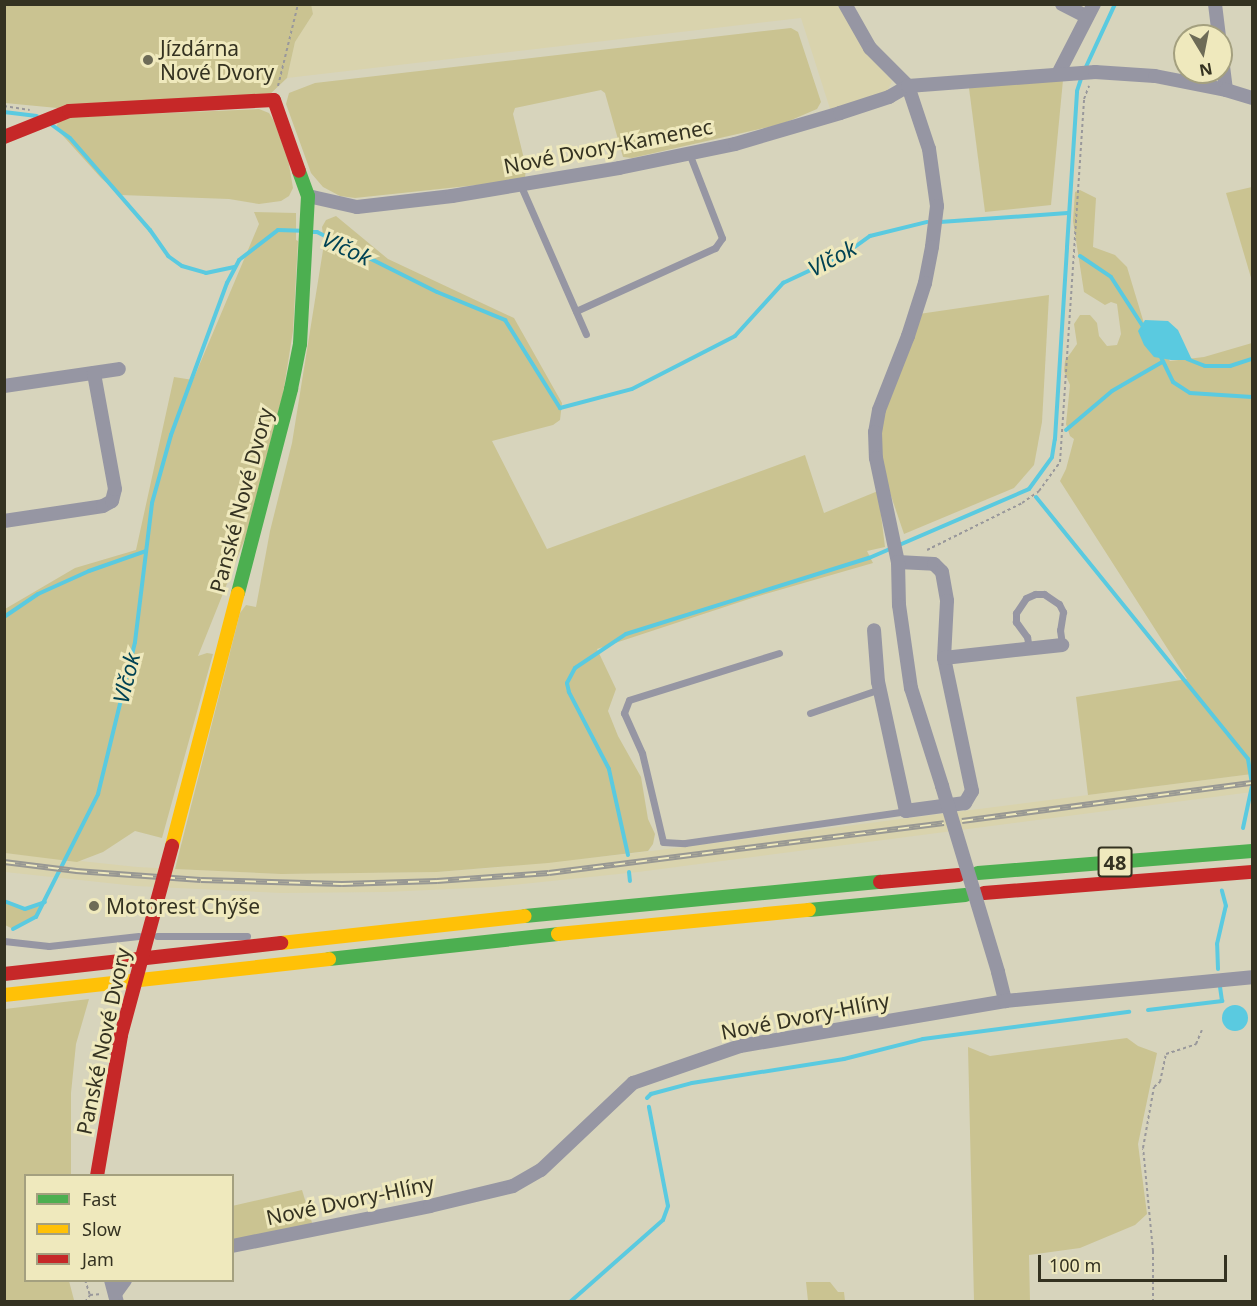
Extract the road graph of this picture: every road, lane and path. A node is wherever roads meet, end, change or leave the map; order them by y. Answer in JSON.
{"nodes":[{"id":1,"x":298,"y":4,"type":"edge"},
{"id":2,"x":845,"y":4,"type":"edge"},
{"id":3,"x":1062,"y":4,"type":"edge"},
{"id":4,"x":1094,"y":4,"type":"edge"},
{"id":5,"x":1215,"y":4,"type":"edge"},
{"id":6,"x":1087,"y":18,"type":"junction"},
{"id":7,"x":1218,"y":24,"type":"edge"},
{"id":8,"x":1095,"y":72,"type":"junction"},
{"id":9,"x":1061,"y":74,"type":"junction"},
{"id":10,"x":1225,"y":84,"type":"edge"},
{"id":11,"x":908,"y":86,"type":"junction"},
{"id":12,"x":1226,"y":90,"type":"junction"},
{"id":13,"x":1252,"y":98,"type":"edge"},
{"id":14,"x":274,"y":100,"type":"junction"},
{"id":15,"x":4,"y":137,"type":"edge"},
{"id":16,"x":689,"y":153,"type":"junction"},
{"id":17,"x":520,"y":184,"type":"junction"},
{"id":18,"x":308,"y":196,"type":"junction"},
{"id":19,"x":576,"y":311,"type":"junction"},
{"id":20,"x":586,"y":334,"type":"dead end"},
{"id":21,"x":119,"y":369,"type":"dead end"},
{"id":22,"x":94,"y":373,"type":"junction"},
{"id":23,"x":4,"y":386,"type":"edge"},
{"id":24,"x":4,"y":521,"type":"edge"},
{"id":25,"x":897,"y":558,"type":"junction"},
{"id":26,"x":918,"y":562,"type":"junction"},
{"id":27,"x":874,"y":630,"type":"dead end"},
{"id":28,"x":1062,"y":645,"type":"joint"},
{"id":29,"x":1029,"y":650,"type":"junction"},
{"id":30,"x":779,"y":653,"type":"dead end"},
{"id":31,"x":944,"y":658,"type":"junction"},
{"id":32,"x":880,"y":690,"type":"junction"},
{"id":33,"x":810,"y":713,"type":"dead end"},
{"id":34,"x":906,"y":811,"type":"junction"},
{"id":35,"x":1252,"y":851,"type":"edge"},
{"id":36,"x":1252,"y":872,"type":"edge"},
{"id":37,"x":978,"y":873,"type":"dead end"},
{"id":38,"x":959,"y":875,"type":"dead end"},
{"id":39,"x":984,"y":893,"type":"dead end"},
{"id":40,"x":965,"y":895,"type":"dead end"},
{"id":41,"x":138,"y":936,"type":"dead end"},
{"id":42,"x":158,"y":936,"type":"dead end"},
{"id":43,"x":251,"y":936,"type":"dead end"},
{"id":44,"x":263,"y":936,"type":"dead end"},
{"id":45,"x":355,"y":937,"type":"junction"},
{"id":46,"x":4,"y":941,"type":"edge"},
{"id":47,"x":4,"y":974,"type":"edge"},
{"id":48,"x":1252,"y":977,"type":"edge"},
{"id":49,"x":4,"y":995,"type":"edge"},
{"id":50,"x":1005,"y":1001,"type":"junction"},
{"id":51,"x":1202,"y":1030,"type":"dead end"},
{"id":52,"x":97,"y":1174,"type":"edge"},
{"id":53,"x":234,"y":1246,"type":"edge"},
{"id":54,"x":85,"y":1282,"type":"edge"},
{"id":55,"x":114,"y":1292,"type":"edge"},
{"id":56,"x":90,"y":1295,"type":"junction"},
{"id":57,"x":85,"y":1302,"type":"edge"},
{"id":58,"x":1153,"y":1302,"type":"edge"}],
"edges":[{"from":1,"to":14,"type":"path"},
{"from":2,"to":11,"type":"street"},
{"from":3,"to":6,"type":"street"},
{"from":4,"to":6,"type":"street"},
{"from":5,"to":7,"type":"street"},
{"from":6,"to":9,"type":"street"},
{"from":8,"to":9,"type":"street","name":"Nové Dvory-Kamenec"},
{"from":8,"to":12,"type":"street","name":"Nové Dvory-Kamenec"},
{"from":8,"to":26,"type":"path"},
{"from":9,"to":11,"type":"street","name":"Nové Dvory-Kamenec"},
{"from":10,"to":12,"type":"street"},
{"from":11,"to":16,"type":"street","name":"Nové Dvory-Kamenec"},
{"from":11,"to":25,"type":"street"},
{"from":12,"to":13,"type":"street","name":"Nové Dvory-Kamenec"},
{"from":14,"to":15,"type":"main road"},
{"from":14,"to":18,"type":"main road","name":"Panské Nové Dvory"},
{"from":16,"to":17,"type":"street","name":"Nové Dvory-Kamenec"},
{"from":16,"to":19,"type":"lane"},
{"from":17,"to":18,"type":"street","name":"Nové Dvory-Kamenec"},
{"from":17,"to":19,"type":"lane"},
{"from":18,"to":52,"type":"main road","name":"Panské Nové Dvory","bridge":true},
{"from":19,"to":20,"type":"lane"},
{"from":21,"to":22,"type":"street"},
{"from":22,"to":23,"type":"street"},
{"from":22,"to":24,"type":"street"},
{"from":25,"to":26,"type":"street"},
{"from":25,"to":50,"type":"street","bridge":true},
{"from":26,"to":31,"type":"street"},
{"from":27,"to":32,"type":"street"},
{"from":28,"to":29,"type":"street"},
{"from":28,"to":29,"type":"lane"},
{"from":29,"to":31,"type":"street"},
{"from":30,"to":34,"type":"lane"},
{"from":31,"to":34,"type":"street"},
{"from":32,"to":33,"type":"lane"},
{"from":32,"to":34,"type":"street"},
{"from":35,"to":37,"type":"main road","number":"48"},
{"from":36,"to":39,"type":"main road","number":"48"},
{"from":38,"to":45,"type":"main road"},
{"from":40,"to":49,"type":"main road"},
{"from":41,"to":46,"type":"lane"},
{"from":42,"to":43,"type":"lane"},
{"from":44,"to":45,"type":"lane"},
{"from":45,"to":47,"type":"main road"},
{"from":48,"to":50,"type":"street","name":"Nové Dvory-Hlíny"},
{"from":50,"to":53,"type":"street","name":"Nové Dvory-Hlíny"},
{"from":51,"to":58,"type":"path"},
{"from":54,"to":56,"type":"path"},
{"from":55,"to":56,"type":"path"},
{"from":56,"to":57,"type":"path"}]}
